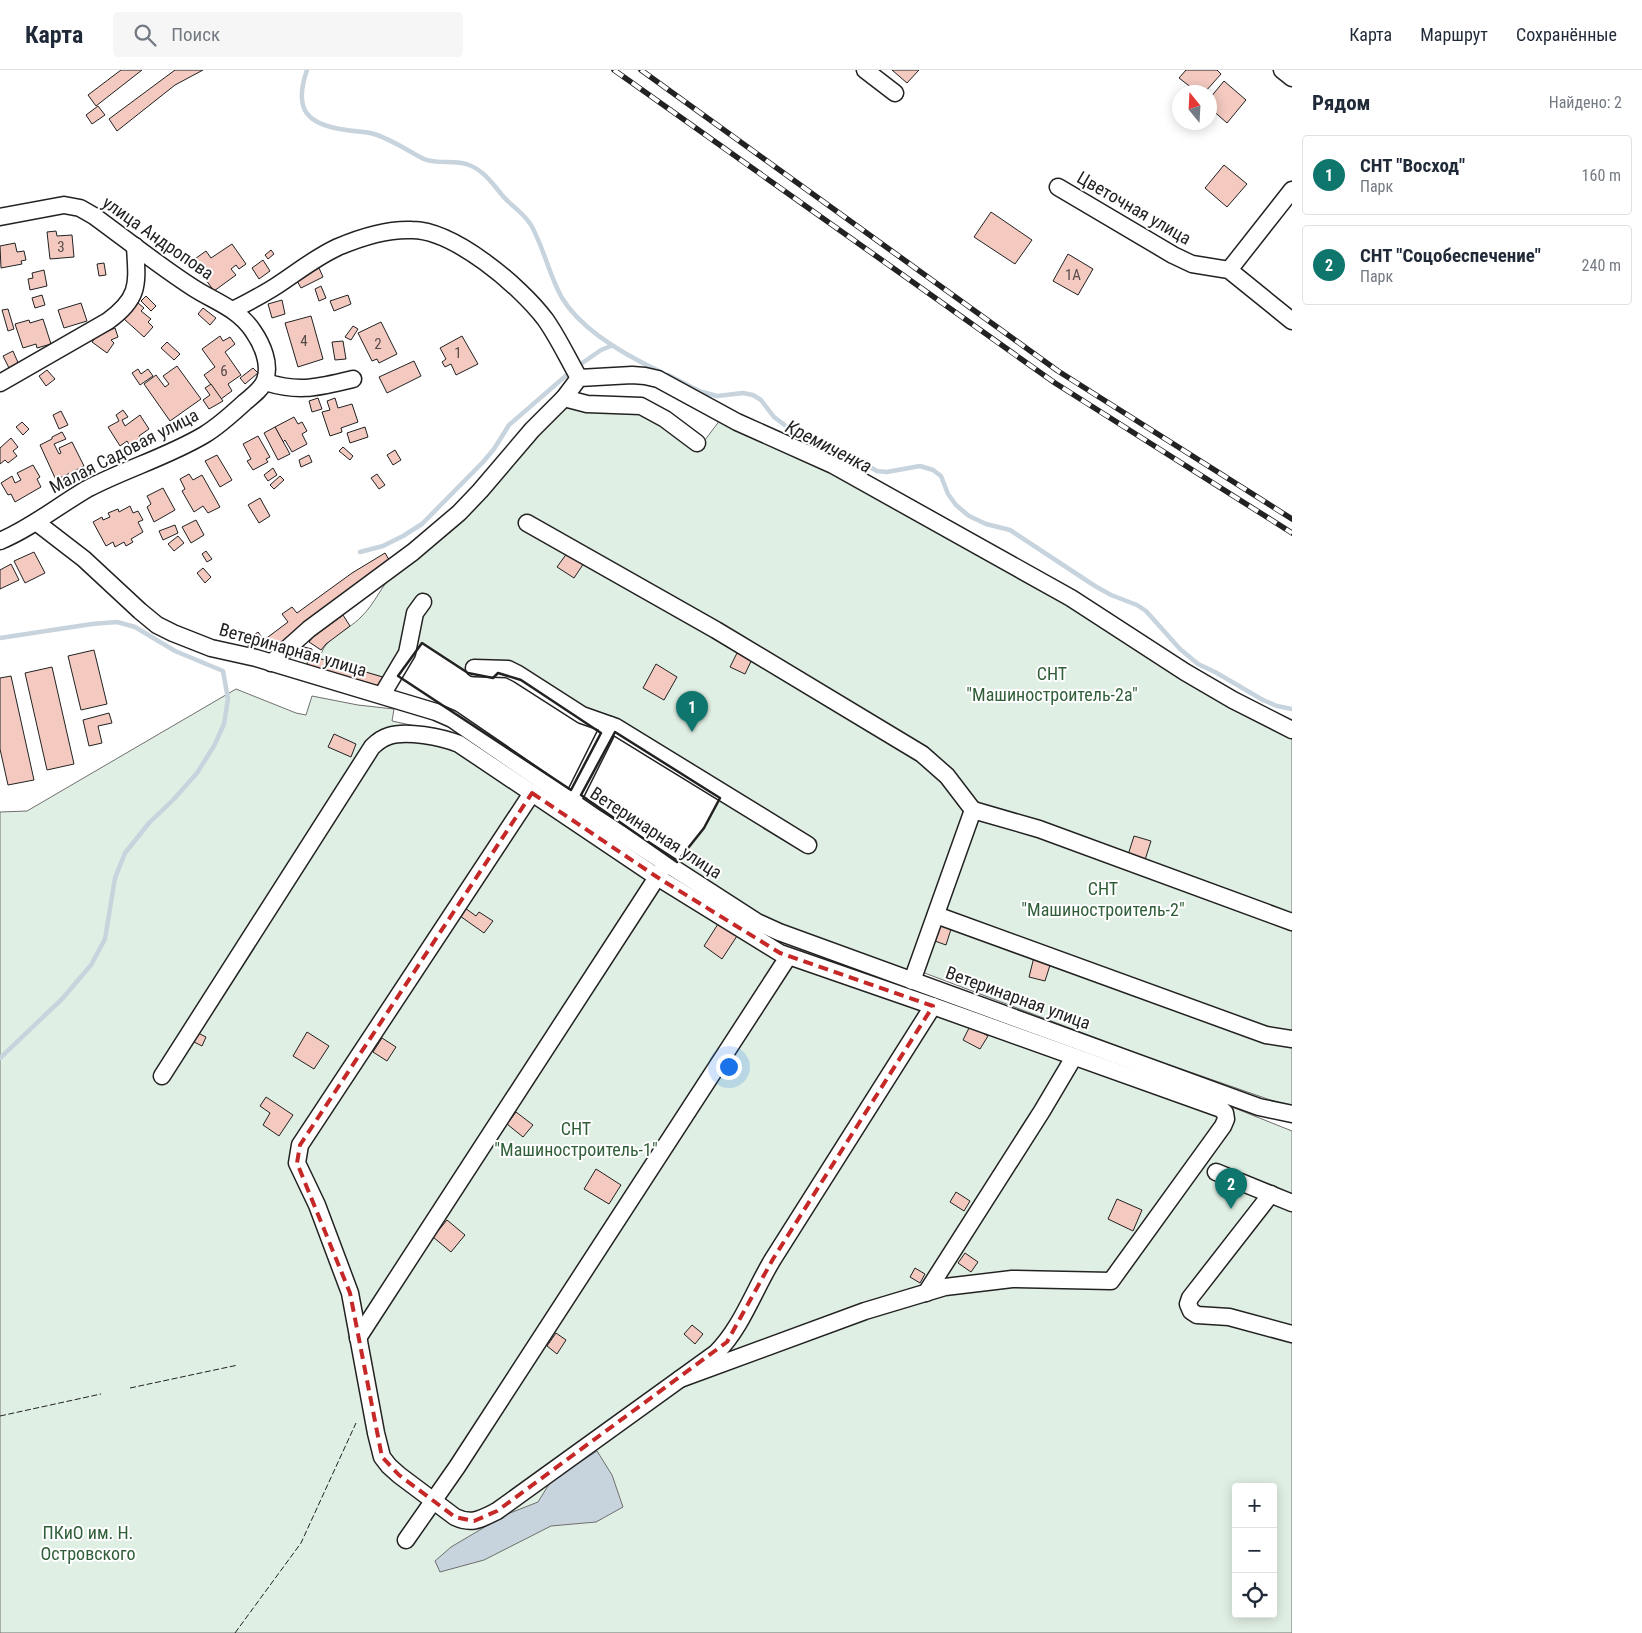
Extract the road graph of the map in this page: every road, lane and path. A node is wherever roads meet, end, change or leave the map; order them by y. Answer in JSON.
{"nodes":[{"id":1,"x":865,"y":70,"type":"edge"},
{"id":2,"x":1282,"y":70,"type":"edge"},
{"id":3,"x":1292,"y":78,"type":"edge"},
{"id":4,"x":895,"y":93,"type":"dead end"},
{"id":5,"x":1058,"y":187,"type":"dead end"},
{"id":6,"x":1292,"y":190,"type":"edge"},
{"id":7,"x":0,"y":217,"type":"edge"},
{"id":8,"x":135,"y":246,"type":"junction"},
{"id":9,"x":1229,"y":270,"type":"junction"},
{"id":10,"x":233,"y":310,"type":"junction"},
{"id":11,"x":1292,"y":321,"type":"edge"},
{"id":12,"x":579,"y":378,"type":"junction"},
{"id":13,"x":354,"y":379,"type":"dead end"},
{"id":14,"x":265,"y":382,"type":"junction"},
{"id":15,"x":0,"y":384,"type":"edge"},
{"id":16,"x":564,"y":398,"type":"junction"},
{"id":17,"x":698,"y":443,"type":"dead end"},
{"id":18,"x":36,"y":522,"type":"junction"},
{"id":19,"x":527,"y":523,"type":"dead end"},
{"id":20,"x":0,"y":541,"type":"edge"},
{"id":21,"x":423,"y":602,"type":"dead end"},
{"id":22,"x":271,"y":662,"type":"junction"},
{"id":23,"x":474,"y":668,"type":"dead end"},
{"id":24,"x":382,"y":696,"type":"junction"},
{"id":25,"x":610,"y":725,"type":"junction"},
{"id":26,"x":1292,"y":730,"type":"edge"},
{"id":27,"x":532,"y":793,"type":"junction"},
{"id":28,"x":572,"y":801,"type":"junction"},
{"id":29,"x":973,"y":810,"type":"junction"},
{"id":30,"x":808,"y":845,"type":"dead end"},
{"id":31,"x":666,"y":864,"type":"junction"},
{"id":32,"x":657,"y":877,"type":"junction"},
{"id":33,"x":936,"y":915,"type":"junction"},
{"id":34,"x":1292,"y":922,"type":"edge"},
{"id":35,"x":788,"y":957,"type":"junction"},
{"id":36,"x":912,"y":981,"type":"junction"},
{"id":37,"x":933,"y":1006,"type":"junction"},
{"id":38,"x":1292,"y":1039,"type":"edge"},
{"id":39,"x":1074,"y":1057,"type":"junction"},
{"id":40,"x":162,"y":1076,"type":"dead end"},
{"id":41,"x":1292,"y":1114,"type":"edge"},
{"id":42,"x":1216,"y":1172,"type":"dead end"},
{"id":43,"x":1271,"y":1194,"type":"junction"},
{"id":44,"x":1292,"y":1203,"type":"edge"},
{"id":45,"x":926,"y":1293,"type":"junction"},
{"id":46,"x":1292,"y":1334,"type":"edge"},
{"id":47,"x":358,"y":1338,"type":"junction"},
{"id":48,"x":680,"y":1379,"type":"junction"},
{"id":49,"x":434,"y":1501,"type":"junction"},
{"id":50,"x":406,"y":1540,"type":"dead end"}],
"edges":[{"from":1,"to":4,"type":"street"},
{"from":2,"to":3,"type":"street"},
{"from":5,"to":9,"type":"street","name":"Цветочная улица"},
{"from":6,"to":9,"type":"street"},
{"from":7,"to":8,"type":"street","name":"улица Андропова"},
{"from":8,"to":10,"type":"street","name":"улица Андропова"},
{"from":8,"to":15,"type":"street"},
{"from":9,"to":11,"type":"street","name":"Цветочная улица"},
{"from":10,"to":12,"type":"street"},
{"from":10,"to":14,"type":"street"},
{"from":12,"to":16,"type":"street"},
{"from":12,"to":26,"type":"street"},
{"from":13,"to":14,"type":"street"},
{"from":14,"to":18,"type":"street","name":"Малая Садовая улица"},
{"from":16,"to":17,"type":"street"},
{"from":16,"to":22,"type":"street"},
{"from":18,"to":20,"type":"street","name":"Малая Садовая улица"},
{"from":18,"to":22,"type":"street","name":"Ветеринарная улица"},
{"from":19,"to":29,"type":"street"},
{"from":21,"to":24,"type":"street"},
{"from":22,"to":24,"type":"street","name":"Ветеринарная улица"},
{"from":23,"to":25,"type":"street"},
{"from":24,"to":28,"type":"street","name":"Ветеринарная улица"},
{"from":25,"to":28,"type":"street"},
{"from":25,"to":30,"type":"street"},
{"from":27,"to":32,"type":"street"},
{"from":27,"to":40,"type":"street"},
{"from":27,"to":47,"type":"street"},
{"from":28,"to":31,"type":"street","name":"Ветеринарная улица"},
{"from":29,"to":33,"type":"street"},
{"from":29,"to":34,"type":"street"},
{"from":31,"to":32,"type":"street"},
{"from":31,"to":36,"type":"street","name":"Ветеринарная улица"},
{"from":32,"to":35,"type":"street"},
{"from":32,"to":47,"type":"street"},
{"from":33,"to":36,"type":"street"},
{"from":33,"to":38,"type":"street"},
{"from":35,"to":37,"type":"street"},
{"from":35,"to":49,"type":"street"},
{"from":36,"to":41,"type":"street","name":"Ветеринарная улица"},
{"from":37,"to":39,"type":"street"},
{"from":37,"to":48,"type":"street"},
{"from":39,"to":45,"type":"street"},
{"from":39,"to":45,"type":"street"},
{"from":42,"to":43,"type":"street"},
{"from":43,"to":44,"type":"street"},
{"from":43,"to":46,"type":"street"},
{"from":45,"to":48,"type":"street"},
{"from":47,"to":49,"type":"street"},
{"from":48,"to":49,"type":"street"},
{"from":49,"to":50,"type":"street"}]}
